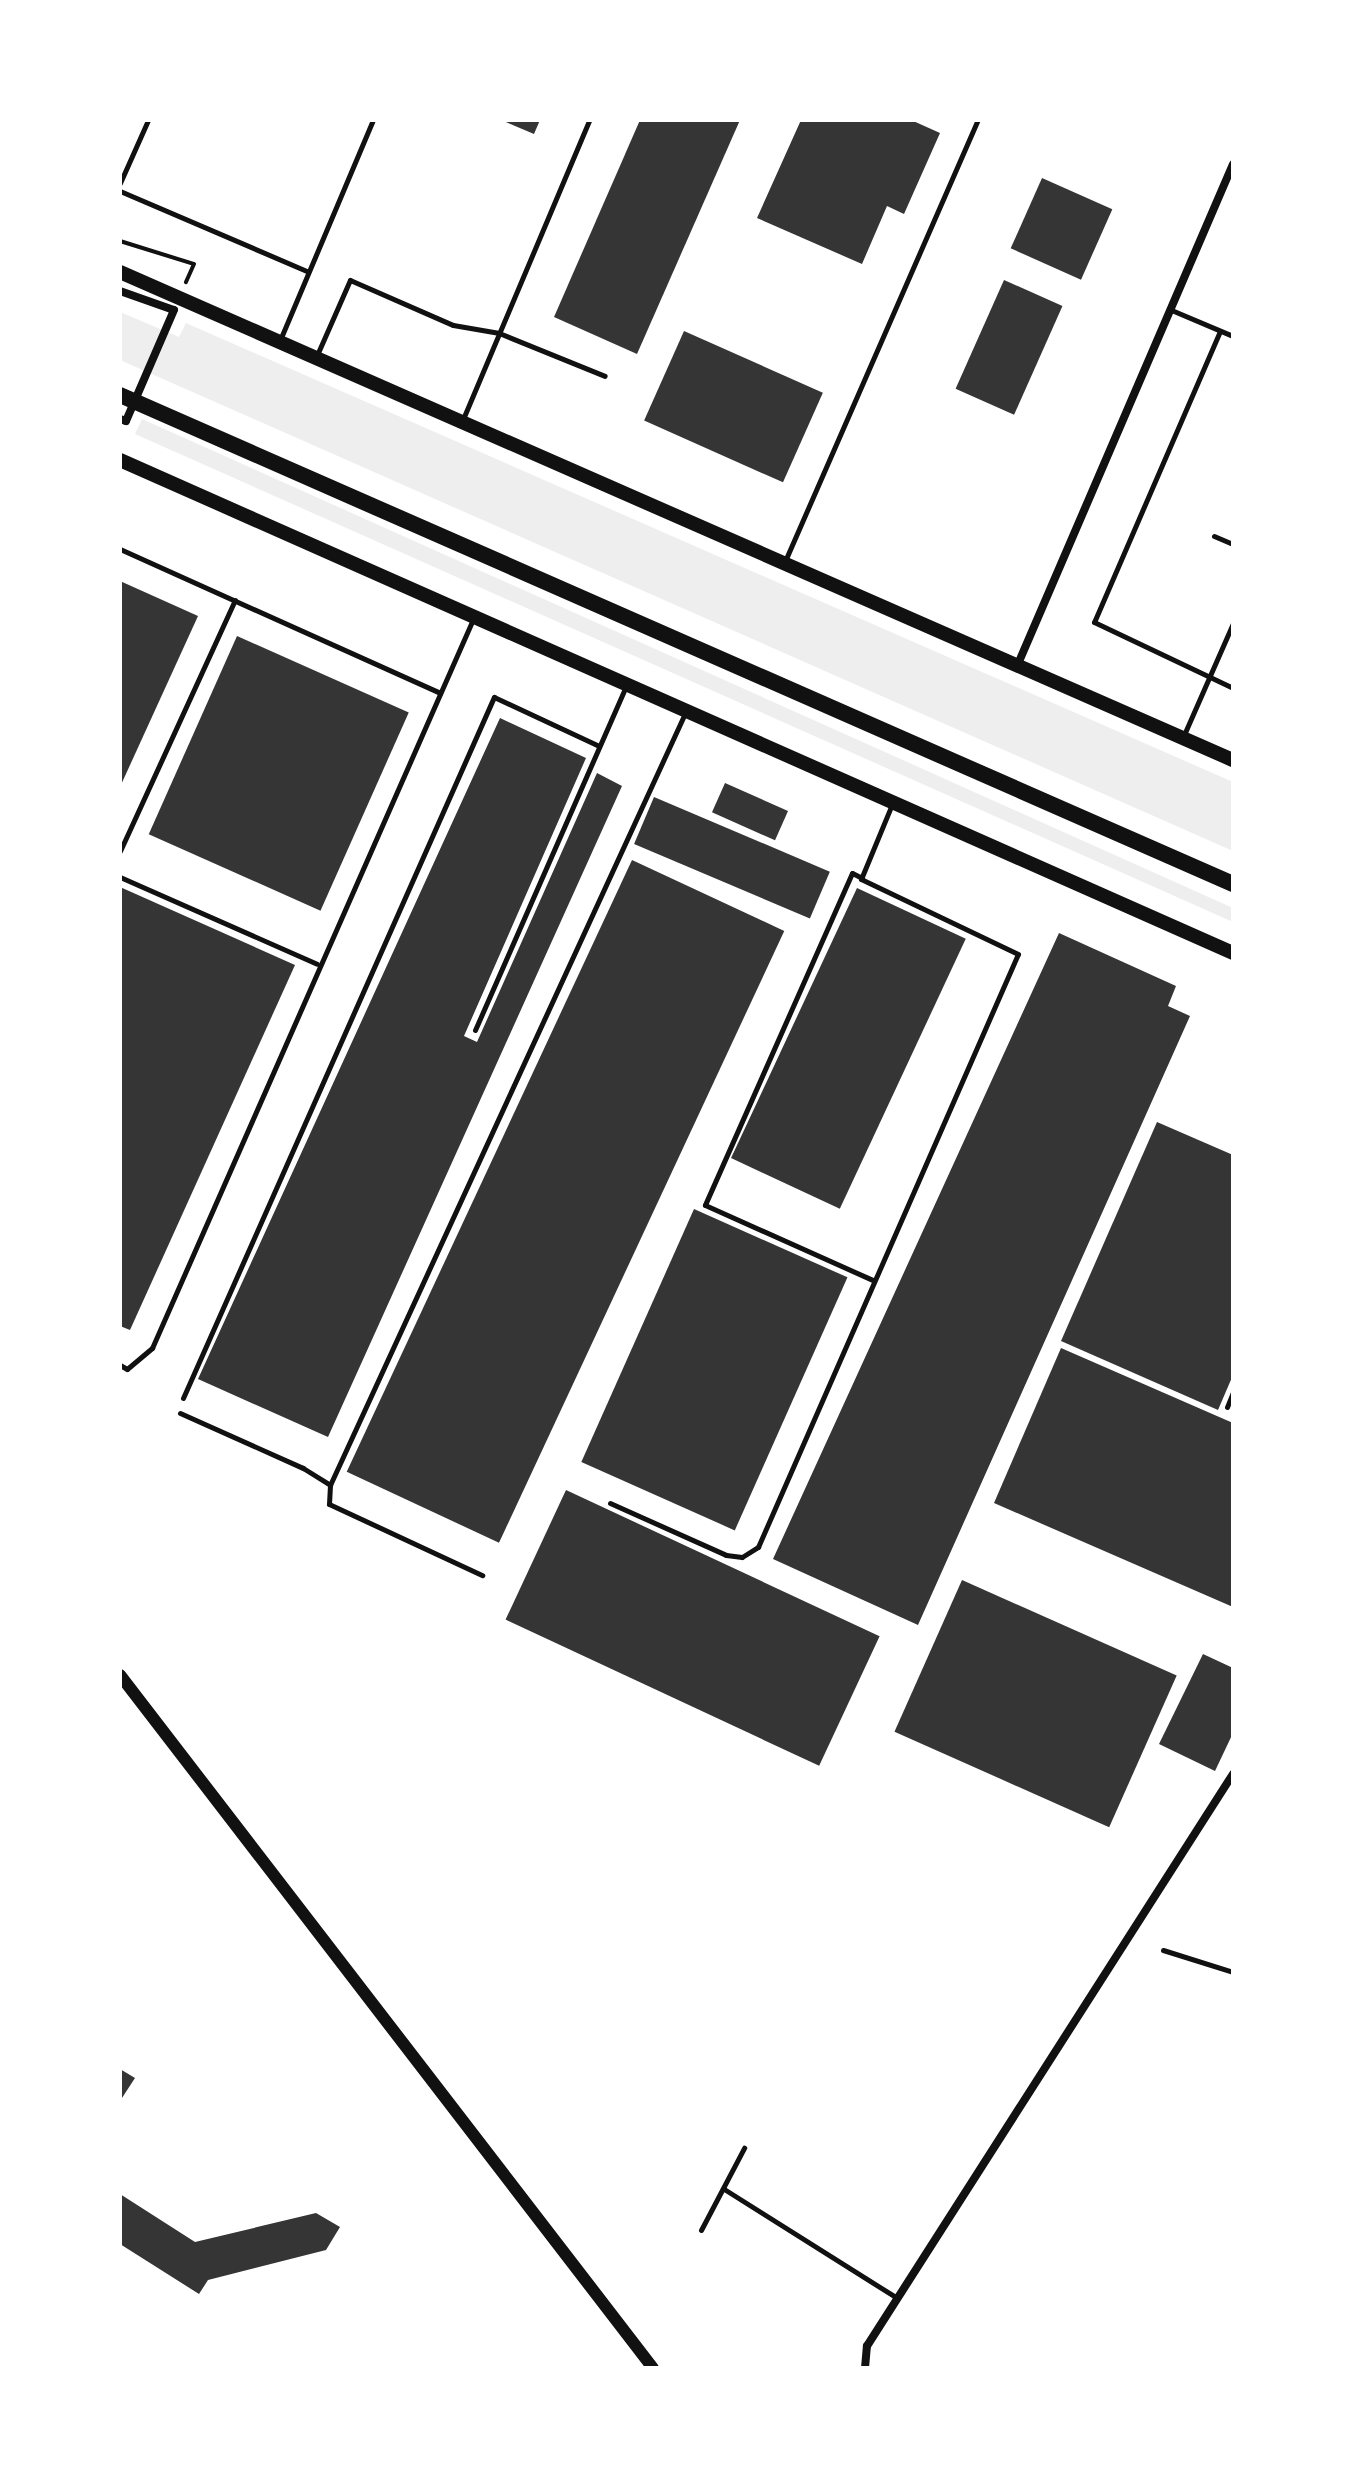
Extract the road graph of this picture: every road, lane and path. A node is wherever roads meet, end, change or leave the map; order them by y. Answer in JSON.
{"nodes":[{"id":1,"x":148,"y":120,"type":"edge"},
{"id":2,"x":373,"y":120,"type":"edge"},
{"id":3,"x":589,"y":120,"type":"edge"},
{"id":4,"x":978,"y":120,"type":"edge"},
{"id":5,"x":1233,"y":164,"type":"edge"},
{"id":6,"x":120,"y":183,"type":"edge"},
{"id":7,"x":120,"y":191,"type":"edge"},
{"id":8,"x":120,"y":241,"type":"edge"},
{"id":9,"x":194,"y":264,"type":"dead end"},
{"id":10,"x":307,"y":271,"type":"junction"},
{"id":11,"x":120,"y":272,"type":"edge"},
{"id":12,"x":120,"y":291,"type":"edge"},
{"id":13,"x":1168,"y":309,"type":"junction"},
{"id":14,"x":1220,"y":331,"type":"junction"},
{"id":15,"x":499,"y":333,"type":"junction"},
{"id":16,"x":1233,"y":336,"type":"edge"},
{"id":17,"x":280,"y":340,"type":"junction"},
{"id":18,"x":316,"y":356,"type":"junction"},
{"id":19,"x":605,"y":376,"type":"dead end"},
{"id":20,"x":120,"y":395,"type":"edge"},
{"id":21,"x":120,"y":419,"type":"edge"},
{"id":22,"x":463,"y":420,"type":"junction"},
{"id":23,"x":120,"y":460,"type":"edge"},
{"id":24,"x":1214,"y":536,"type":"dead end"},
{"id":25,"x":1233,"y":544,"type":"edge"},
{"id":26,"x":120,"y":549,"type":"edge"},
{"id":27,"x":784,"y":562,"type":"junction"},
{"id":28,"x":235,"y":600,"type":"junction"},
{"id":29,"x":474,"y":617,"type":"junction"},
{"id":30,"x":1233,"y":623,"type":"edge"},
{"id":31,"x":1018,"y":664,"type":"junction"},
{"id":32,"x":1209,"y":677,"type":"junction"},
{"id":33,"x":626,"y":685,"type":"junction"},
{"id":34,"x":1233,"y":688,"type":"edge"},
{"id":35,"x":440,"y":693,"type":"junction"},
{"id":36,"x":686,"y":712,"type":"junction"},
{"id":37,"x":1182,"y":738,"type":"junction"},
{"id":38,"x":599,"y":746,"type":"junction"},
{"id":39,"x":1233,"y":760,"type":"edge"},
{"id":40,"x":893,"y":803,"type":"junction"},
{"id":41,"x":120,"y":851,"type":"edge"},
{"id":42,"x":120,"y":877,"type":"edge"},
{"id":43,"x":862,"y":878,"type":"junction"},
{"id":44,"x":1233,"y":884,"type":"edge"},
{"id":45,"x":1233,"y":953,"type":"edge"},
{"id":46,"x":317,"y":964,"type":"junction"},
{"id":47,"x":475,"y":1030,"type":"dead end"},
{"id":48,"x":873,"y":1280,"type":"junction"},
{"id":49,"x":120,"y":1365,"type":"edge"},
{"id":50,"x":1233,"y":1392,"type":"edge"},
{"id":51,"x":183,"y":1398,"type":"dead end"},
{"id":52,"x":1227,"y":1407,"type":"dead end"},
{"id":53,"x":180,"y":1413,"type":"dead end"},
{"id":54,"x":330,"y":1485,"type":"junction"},
{"id":55,"x":610,"y":1503,"type":"dead end"},
{"id":56,"x":482,"y":1575,"type":"dead end"},
{"id":57,"x":120,"y":1675,"type":"edge"},
{"id":58,"x":1233,"y":1774,"type":"edge"},
{"id":59,"x":1163,"y":1950,"type":"dead end"},
{"id":60,"x":1233,"y":1972,"type":"edge"},
{"id":61,"x":744,"y":2148,"type":"dead end"},
{"id":62,"x":724,"y":2189,"type":"junction"},
{"id":63,"x":701,"y":2230,"type":"dead end"},
{"id":64,"x":898,"y":2298,"type":"junction"},
{"id":65,"x":653,"y":2368,"type":"edge"},
{"id":66,"x":865,"y":2368,"type":"edge"}],
"edges":[{"from":1,"to":6,"type":"lane"},
{"from":2,"to":10,"type":"lane"},
{"from":3,"to":15,"type":"lane"},
{"from":4,"to":27,"type":"lane"},
{"from":5,"to":13,"type":"street"},
{"from":7,"to":10,"type":"lane"},
{"from":8,"to":9,"type":"path"},
{"from":10,"to":17,"type":"lane"},
{"from":11,"to":17,"type":"main road"},
{"from":12,"to":21,"type":"street"},
{"from":13,"to":14,"type":"lane"},
{"from":13,"to":31,"type":"street"},
{"from":14,"to":16,"type":"lane"},
{"from":14,"to":32,"type":"lane"},
{"from":15,"to":18,"type":"lane"},
{"from":15,"to":19,"type":"lane"},
{"from":15,"to":22,"type":"lane"},
{"from":17,"to":18,"type":"main road"},
{"from":18,"to":22,"type":"main road"},
{"from":20,"to":44,"type":"highway"},
{"from":22,"to":27,"type":"main road"},
{"from":23,"to":29,"type":"main road"},
{"from":24,"to":25,"type":"lane"},
{"from":26,"to":28,"type":"lane"},
{"from":27,"to":31,"type":"main road"},
{"from":28,"to":35,"type":"lane"},
{"from":28,"to":41,"type":"lane"},
{"from":29,"to":33,"type":"main road"},
{"from":29,"to":35,"type":"lane"},
{"from":30,"to":32,"type":"lane"},
{"from":31,"to":37,"type":"main road"},
{"from":32,"to":34,"type":"lane"},
{"from":32,"to":37,"type":"lane"},
{"from":33,"to":36,"type":"main road"},
{"from":33,"to":38,"type":"lane"},
{"from":35,"to":46,"type":"lane"},
{"from":36,"to":40,"type":"main road"},
{"from":36,"to":54,"type":"lane"},
{"from":37,"to":39,"type":"main road"},
{"from":38,"to":47,"type":"lane"},
{"from":38,"to":51,"type":"lane"},
{"from":40,"to":43,"type":"lane"},
{"from":40,"to":45,"type":"main road"},
{"from":42,"to":46,"type":"lane"},
{"from":43,"to":48,"type":"lane"},
{"from":43,"to":48,"type":"lane"},
{"from":46,"to":49,"type":"lane"},
{"from":48,"to":55,"type":"lane"},
{"from":50,"to":52,"type":"lane"},
{"from":53,"to":54,"type":"lane"},
{"from":54,"to":56,"type":"lane"},
{"from":57,"to":65,"type":"street"},
{"from":58,"to":64,"type":"street"},
{"from":59,"to":60,"type":"lane"},
{"from":61,"to":62,"type":"lane"},
{"from":62,"to":63,"type":"lane"},
{"from":62,"to":64,"type":"lane"},
{"from":64,"to":66,"type":"street"}]}
